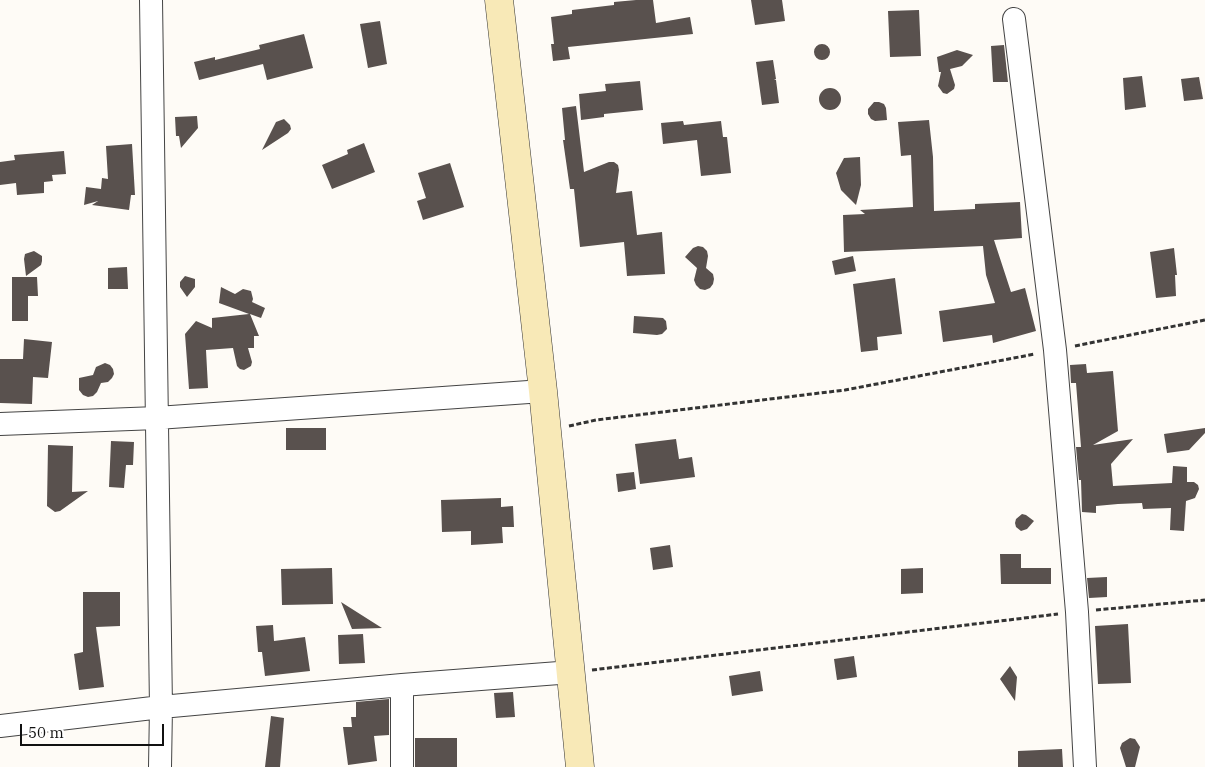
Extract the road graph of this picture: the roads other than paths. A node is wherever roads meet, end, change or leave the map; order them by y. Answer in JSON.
{"nodes":[{"id":1,"x":150,"y":0,"type":"edge"},
{"id":2,"x":499,"y":0,"type":"edge"},
{"id":3,"x":1014,"y":19,"type":"dead end"},
{"id":4,"x":543,"y":391,"type":"junction"},
{"id":5,"x":157,"y":418,"type":"junction"},
{"id":6,"x":0,"y":424,"type":"edge"},
{"id":7,"x":572,"y":672,"type":"junction"},
{"id":8,"x":402,"y":685,"type":"junction"},
{"id":9,"x":161,"y":707,"type":"junction"},
{"id":10,"x":0,"y":726,"type":"edge"},
{"id":11,"x":160,"y":767,"type":"edge"},
{"id":12,"x":402,"y":767,"type":"edge"},
{"id":13,"x":580,"y":767,"type":"edge"},
{"id":14,"x":1085,"y":767,"type":"edge"}],
"edges":[{"from":1,"to":5,"type":"street"},
{"from":2,"to":4,"type":"main road"},
{"from":3,"to":14,"type":"street"},
{"from":4,"to":5,"type":"street"},
{"from":4,"to":7,"type":"main road"},
{"from":5,"to":6,"type":"street"},
{"from":5,"to":9,"type":"street"},
{"from":7,"to":8,"type":"street"},
{"from":7,"to":13,"type":"main road"},
{"from":8,"to":9,"type":"street"},
{"from":8,"to":12,"type":"street"},
{"from":9,"to":10,"type":"street"},
{"from":9,"to":11,"type":"street"}]}
